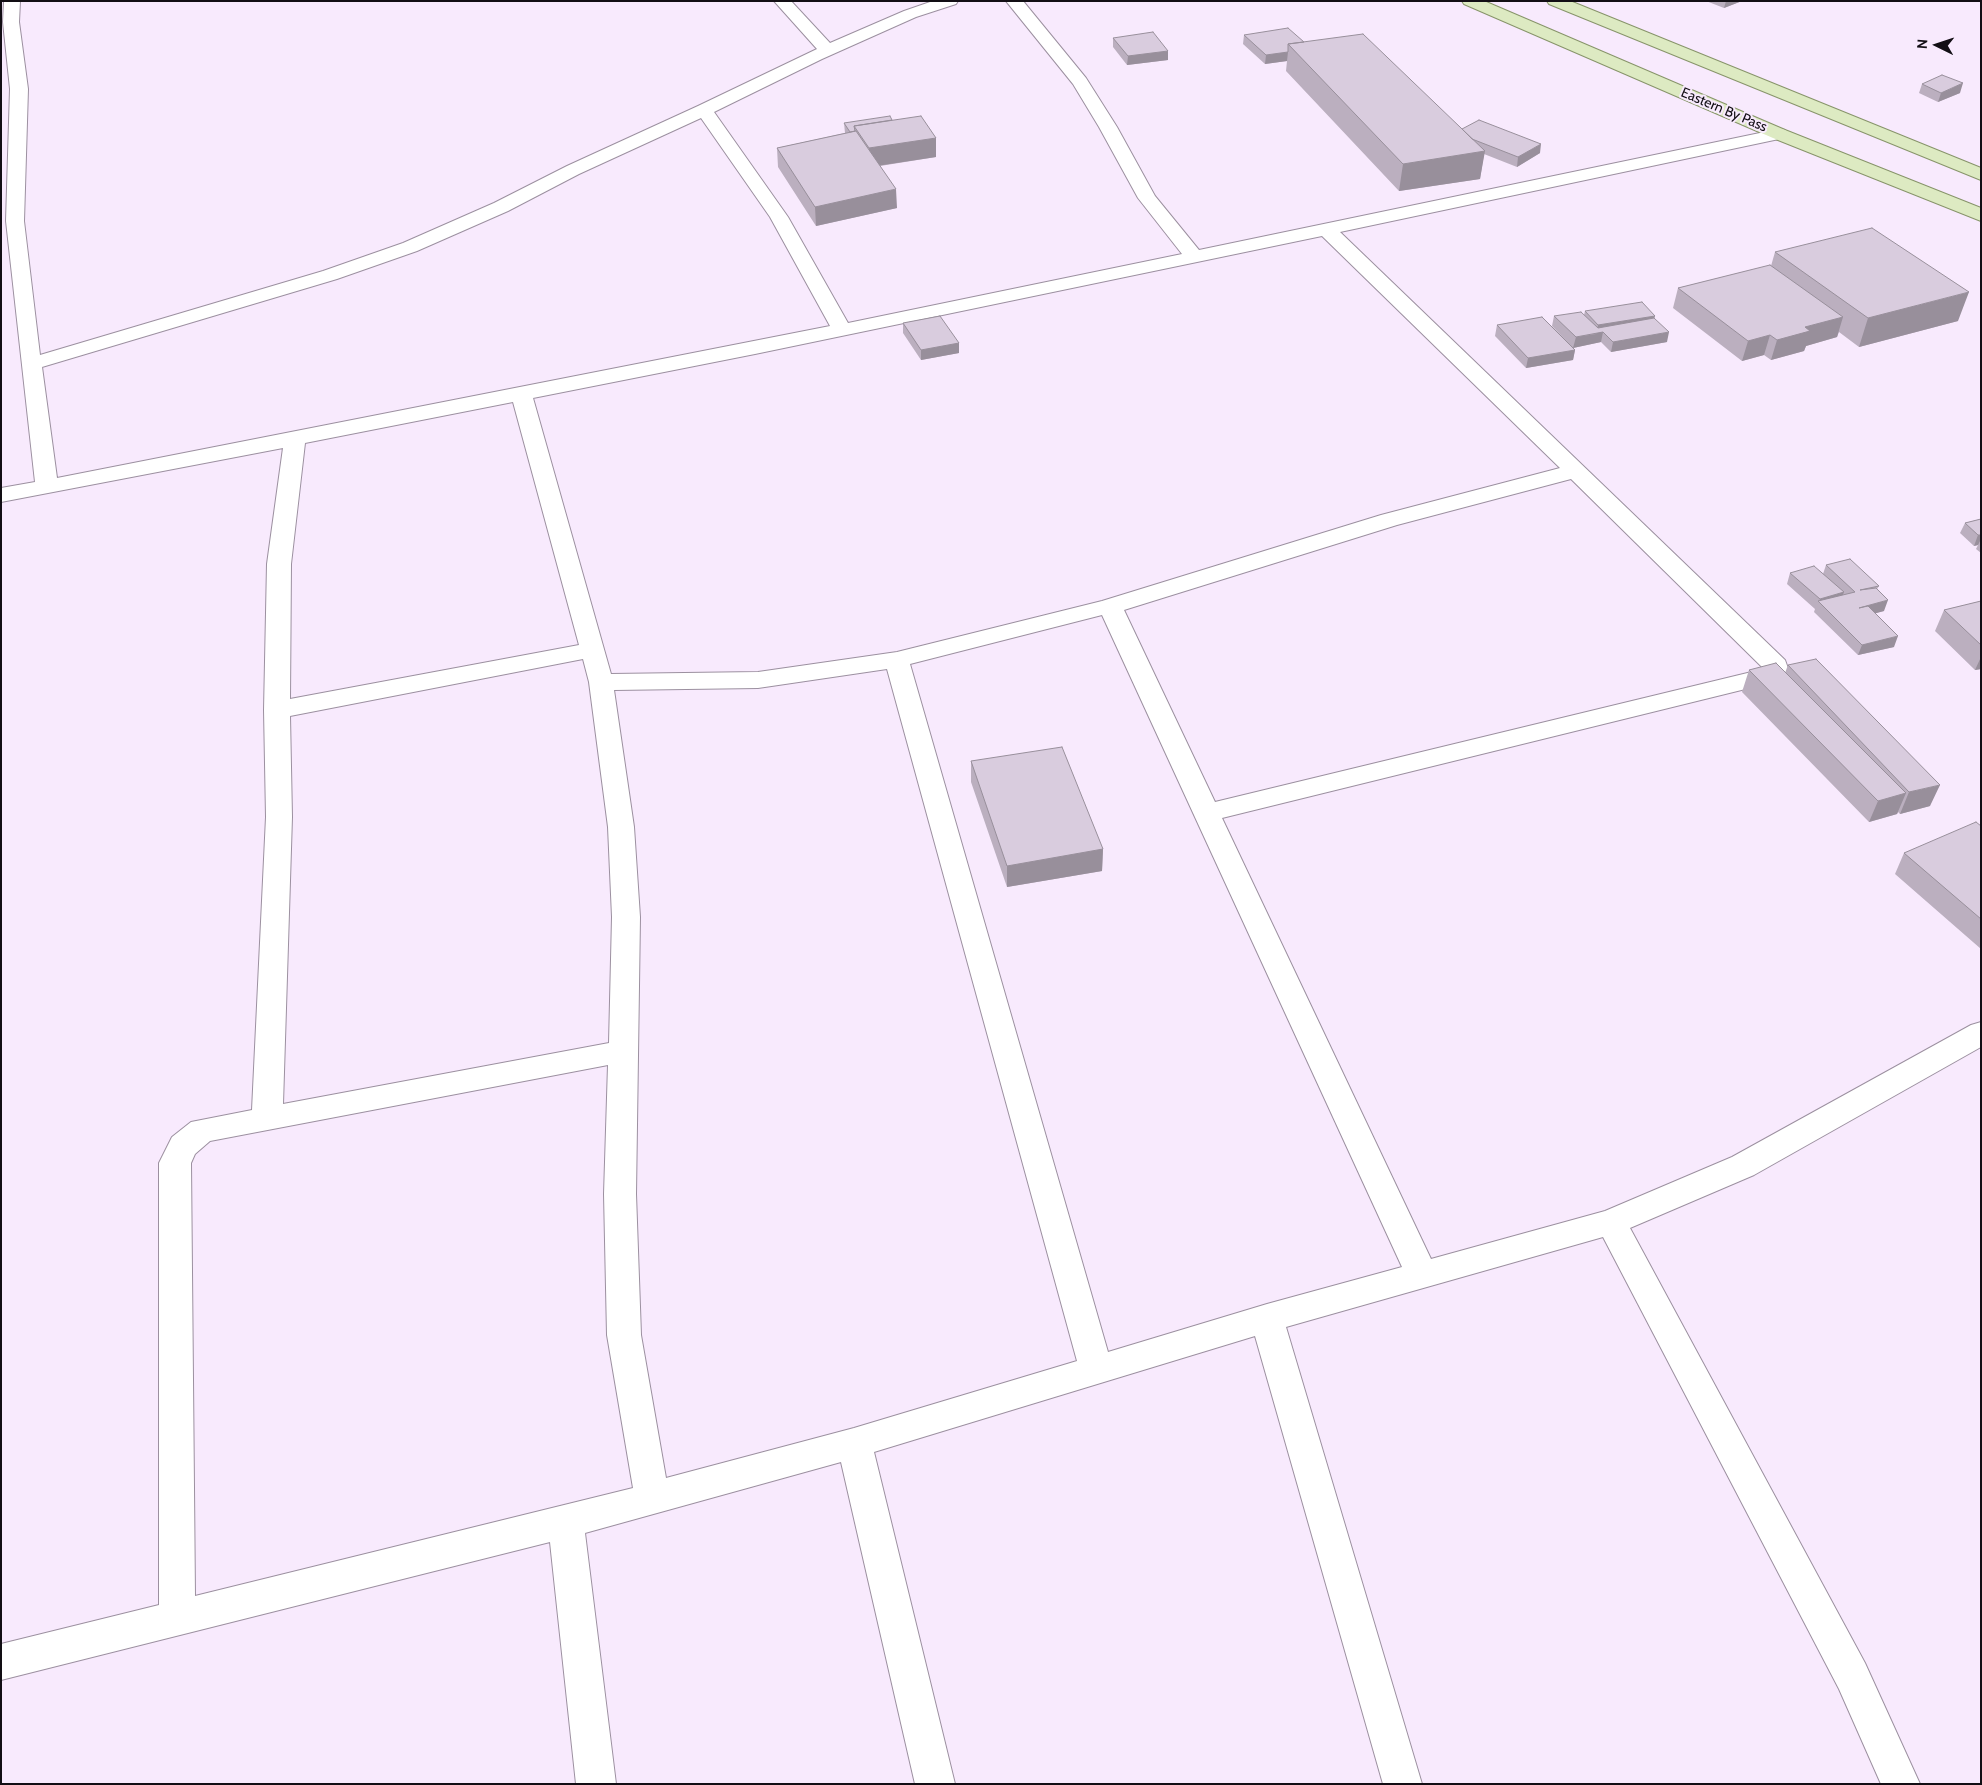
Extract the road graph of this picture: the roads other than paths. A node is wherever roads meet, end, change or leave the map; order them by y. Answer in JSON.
{"nodes":[{"id":1,"x":12,"y":1,"type":"edge"},
{"id":2,"x":782,"y":1,"type":"edge"},
{"id":3,"x":950,"y":1,"type":"edge"},
{"id":4,"x":1014,"y":1,"type":"edge"},
{"id":5,"x":1470,"y":1,"type":"edge"},
{"id":6,"x":1555,"y":1,"type":"edge"},
{"id":7,"x":827,"y":50,"type":"junction"},
{"id":8,"x":704,"y":110,"type":"junction"},
{"id":9,"x":1779,"y":134,"type":"junction"},
{"id":10,"x":1981,"y":176,"type":"edge"},
{"id":11,"x":1981,"y":215,"type":"edge"},
{"id":12,"x":1327,"y":230,"type":"junction"},
{"id":13,"x":1195,"y":258,"type":"junction"},
{"id":14,"x":842,"y":330,"type":"junction"},
{"id":15,"x":31,"y":364,"type":"junction"},
{"id":16,"x":521,"y":394,"type":"junction"},
{"id":17,"x":295,"y":439,"type":"junction"},
{"id":18,"x":1576,"y":471,"type":"junction"},
{"id":19,"x":48,"y":487,"type":"junction"},
{"id":20,"x":1,"y":495,"type":"edge"},
{"id":21,"x":1110,"y":606,"type":"junction"},
{"id":22,"x":592,"y":650,"type":"junction"},
{"id":23,"x":897,"y":660,"type":"junction"},
{"id":24,"x":601,"y":682,"type":"junction"},
{"id":25,"x":277,"y":710,"type":"junction"},
{"id":26,"x":1207,"y":813,"type":"junction"},
{"id":27,"x":1981,"y":1033,"type":"edge"},
{"id":28,"x":624,"y":1051,"type":"junction"},
{"id":29,"x":267,"y":1119,"type":"junction"},
{"id":30,"x":1611,"y":1222,"type":"junction"},
{"id":31,"x":1422,"y":1275,"type":"junction"},
{"id":32,"x":1267,"y":1318,"type":"junction"},
{"id":33,"x":1096,"y":1370,"type":"junction"},
{"id":34,"x":854,"y":1442,"type":"junction"},
{"id":35,"x":652,"y":1497,"type":"junction"},
{"id":36,"x":566,"y":1522,"type":"junction"},
{"id":37,"x":176,"y":1619,"type":"junction"},
{"id":38,"x":1,"y":1662,"type":"edge"},
{"id":39,"x":596,"y":1784,"type":"edge"},
{"id":40,"x":935,"y":1784,"type":"edge"},
{"id":41,"x":1403,"y":1784,"type":"edge"},
{"id":42,"x":1901,"y":1784,"type":"edge"}],
"edges":[{"from":1,"to":15,"type":"street"},
{"from":2,"to":7,"type":"street"},
{"from":3,"to":7,"type":"street"},
{"from":4,"to":13,"type":"street"},
{"from":5,"to":9,"type":"main road","name":"Eastern By Pass"},
{"from":6,"to":10,"type":"main road"},
{"from":7,"to":8,"type":"street"},
{"from":8,"to":14,"type":"street"},
{"from":8,"to":15,"type":"street"},
{"from":9,"to":11,"type":"main road","name":"Eastern By Pass"},
{"from":9,"to":12,"type":"street"},
{"from":12,"to":13,"type":"street"},
{"from":12,"to":18,"type":"street"},
{"from":13,"to":14,"type":"street"},
{"from":14,"to":16,"type":"street"},
{"from":15,"to":19,"type":"street"},
{"from":16,"to":17,"type":"street"},
{"from":16,"to":22,"type":"street"},
{"from":17,"to":19,"type":"street"},
{"from":17,"to":25,"type":"street"},
{"from":18,"to":21,"type":"street"},
{"from":18,"to":26,"type":"street"},
{"from":19,"to":20,"type":"street"},
{"from":21,"to":23,"type":"street"},
{"from":21,"to":26,"type":"street"},
{"from":22,"to":24,"type":"street"},
{"from":22,"to":25,"type":"street"},
{"from":23,"to":24,"type":"street"},
{"from":23,"to":33,"type":"street"},
{"from":24,"to":28,"type":"street"},
{"from":25,"to":29,"type":"street"},
{"from":26,"to":31,"type":"street"},
{"from":27,"to":30,"type":"street"},
{"from":28,"to":29,"type":"street"},
{"from":28,"to":35,"type":"street"},
{"from":29,"to":37,"type":"street"},
{"from":30,"to":31,"type":"street"},
{"from":30,"to":42,"type":"street"},
{"from":31,"to":32,"type":"street"},
{"from":32,"to":33,"type":"street"},
{"from":32,"to":41,"type":"street"},
{"from":33,"to":34,"type":"street"},
{"from":34,"to":35,"type":"street"},
{"from":34,"to":40,"type":"street"},
{"from":35,"to":36,"type":"street"},
{"from":36,"to":37,"type":"street"},
{"from":36,"to":39,"type":"street"},
{"from":37,"to":38,"type":"street"}]}
